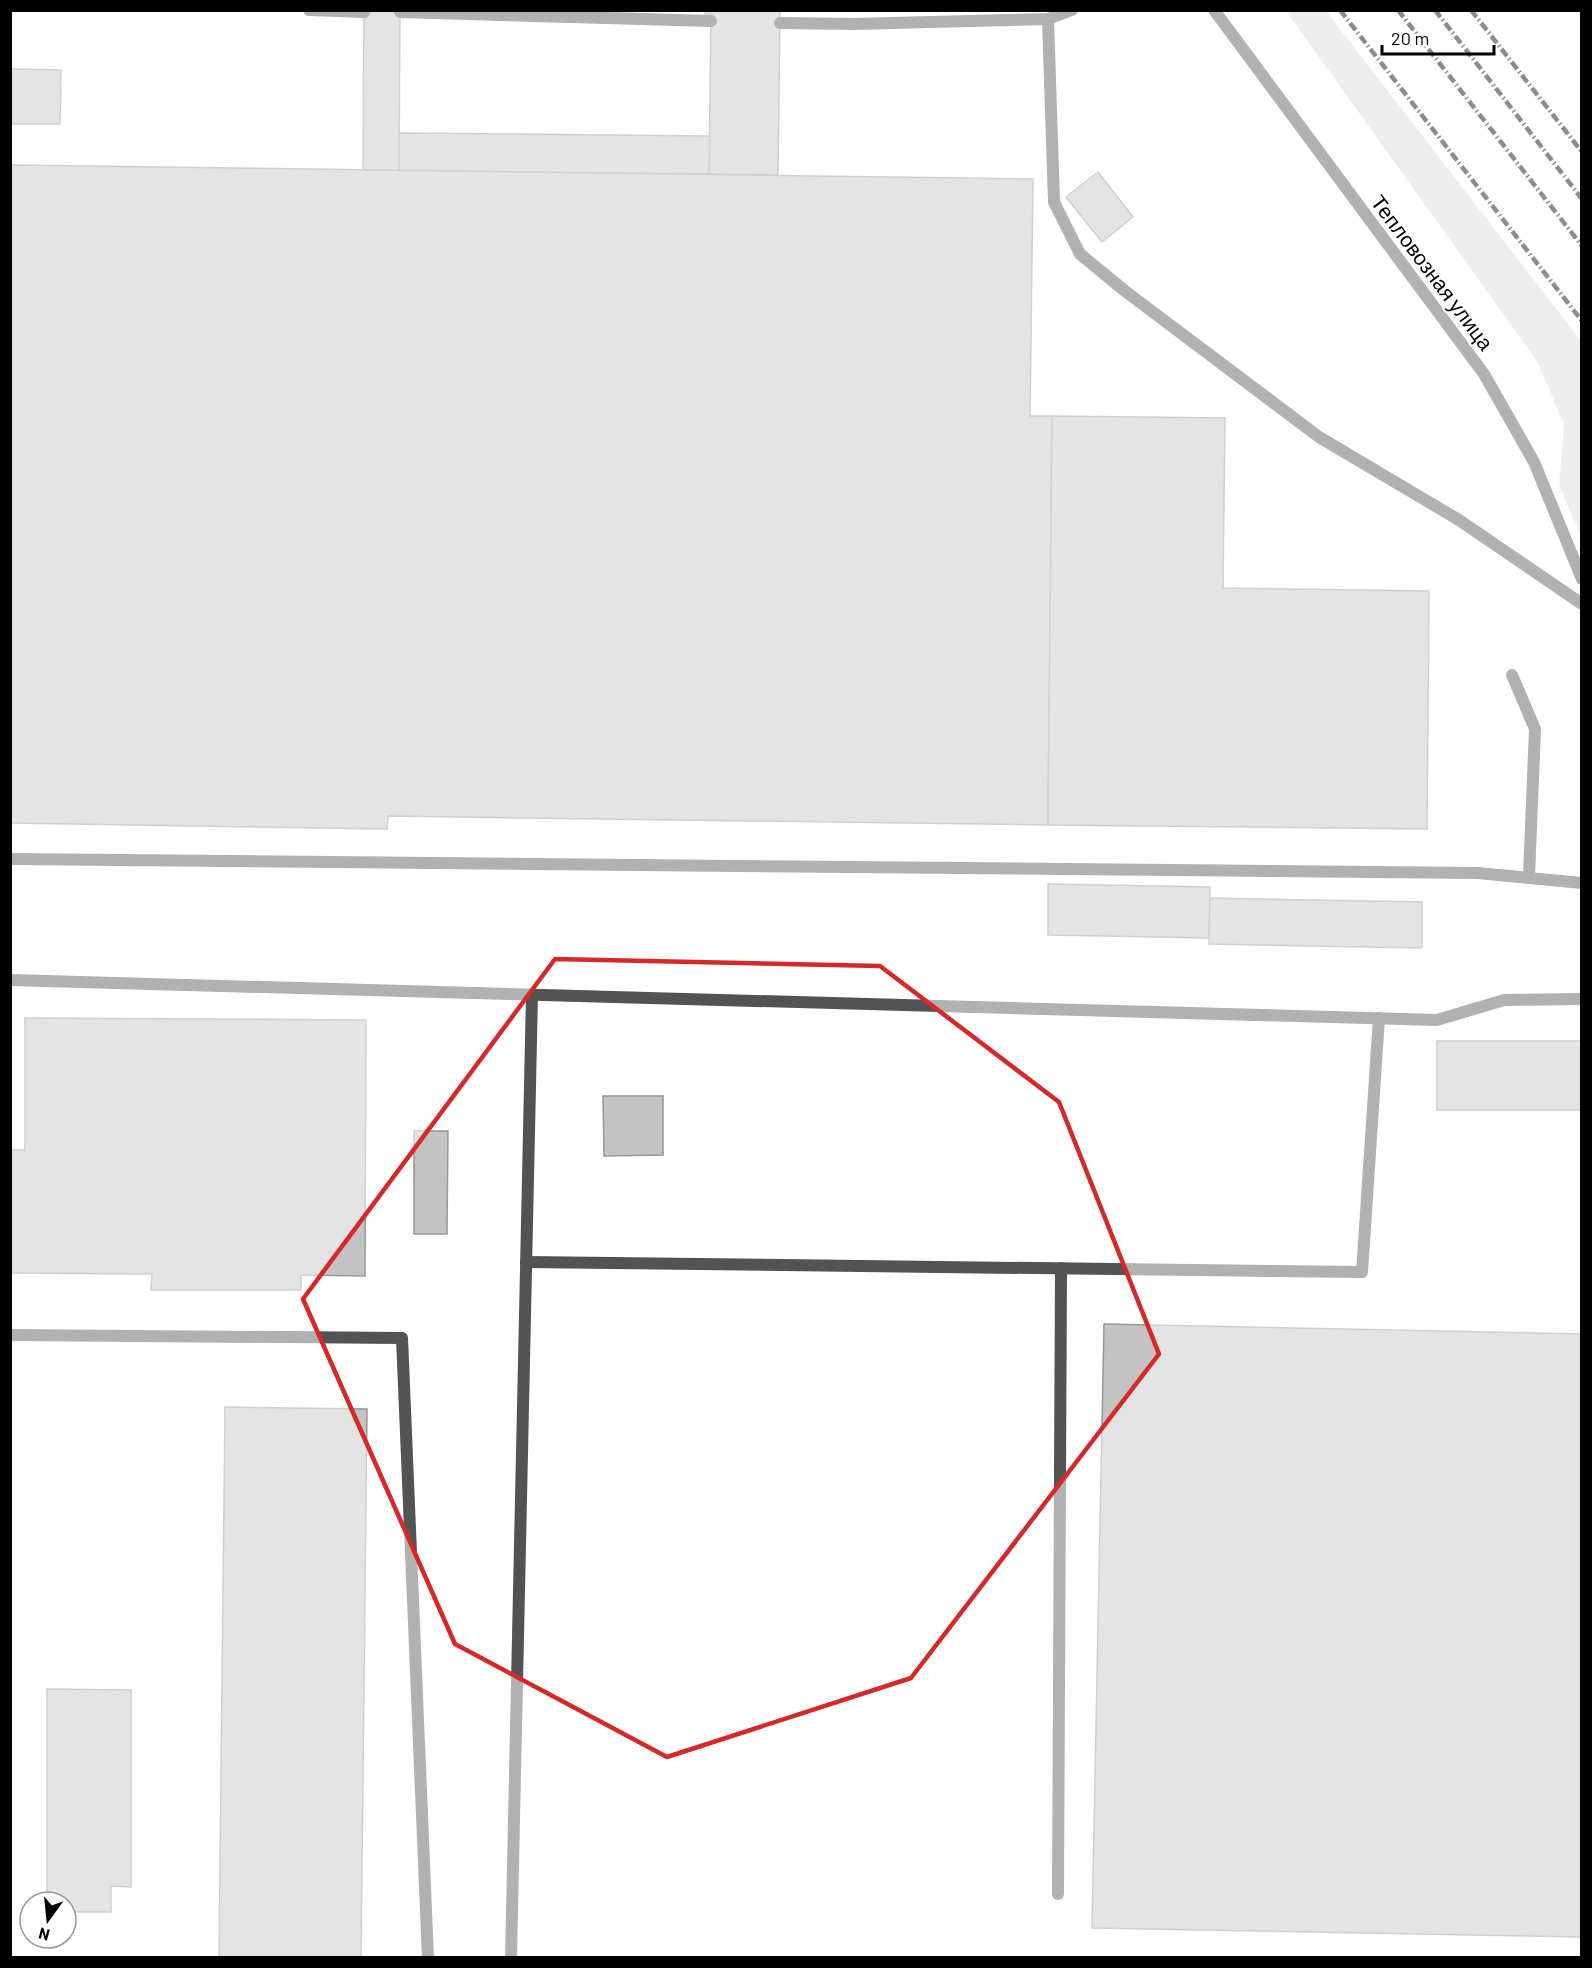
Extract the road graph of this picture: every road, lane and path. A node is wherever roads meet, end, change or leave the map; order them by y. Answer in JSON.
{"nodes":[{"id":1,"x":309,"y":10,"type":"edge"},
{"id":2,"x":1072,"y":10,"type":"edge"},
{"id":3,"x":1214,"y":10,"type":"edge"},
{"id":4,"x":364,"y":12,"type":"edge"},
{"id":5,"x":400,"y":12,"type":"dead end"},
{"id":6,"x":1047,"y":19,"type":"junction"},
{"id":7,"x":711,"y":21,"type":"dead end"},
{"id":8,"x":780,"y":23,"type":"dead end"},
{"id":9,"x":1581,"y":579,"type":"edge"},
{"id":10,"x":1581,"y":604,"type":"edge"},
{"id":11,"x":1512,"y":675,"type":"dead end"},
{"id":12,"x":10,"y":859,"type":"edge"},
{"id":13,"x":1529,"y":876,"type":"junction"},
{"id":14,"x":1581,"y":883,"type":"edge"},
{"id":15,"x":10,"y":980,"type":"edge"},
{"id":16,"x":532,"y":994,"type":"junction"},
{"id":17,"x":1581,"y":999,"type":"edge"},
{"id":18,"x":1379,"y":1018,"type":"junction"},
{"id":19,"x":526,"y":1262,"type":"junction"},
{"id":20,"x":1061,"y":1268,"type":"junction"},
{"id":21,"x":10,"y":1335,"type":"edge"},
{"id":22,"x":1058,"y":1894,"type":"dead end"},
{"id":23,"x":428,"y":1958,"type":"edge"},
{"id":24,"x":511,"y":1958,"type":"edge"}],
"edges":[{"from":1,"to":4,"type":"street"},
{"from":2,"to":6,"type":"street"},
{"from":3,"to":9,"type":"street","name":"Тепловозная улица"},
{"from":5,"to":7,"type":"street"},
{"from":6,"to":8,"type":"street"},
{"from":6,"to":10,"type":"street"},
{"from":11,"to":13,"type":"street"},
{"from":12,"to":13,"type":"street"},
{"from":13,"to":14,"type":"street"},
{"from":15,"to":16,"type":"street"},
{"from":16,"to":18,"type":"street"},
{"from":16,"to":19,"type":"street"},
{"from":17,"to":18,"type":"street"},
{"from":18,"to":20,"type":"street"},
{"from":19,"to":20,"type":"street"},
{"from":19,"to":24,"type":"street"},
{"from":20,"to":22,"type":"street"},
{"from":21,"to":23,"type":"street"}]}
